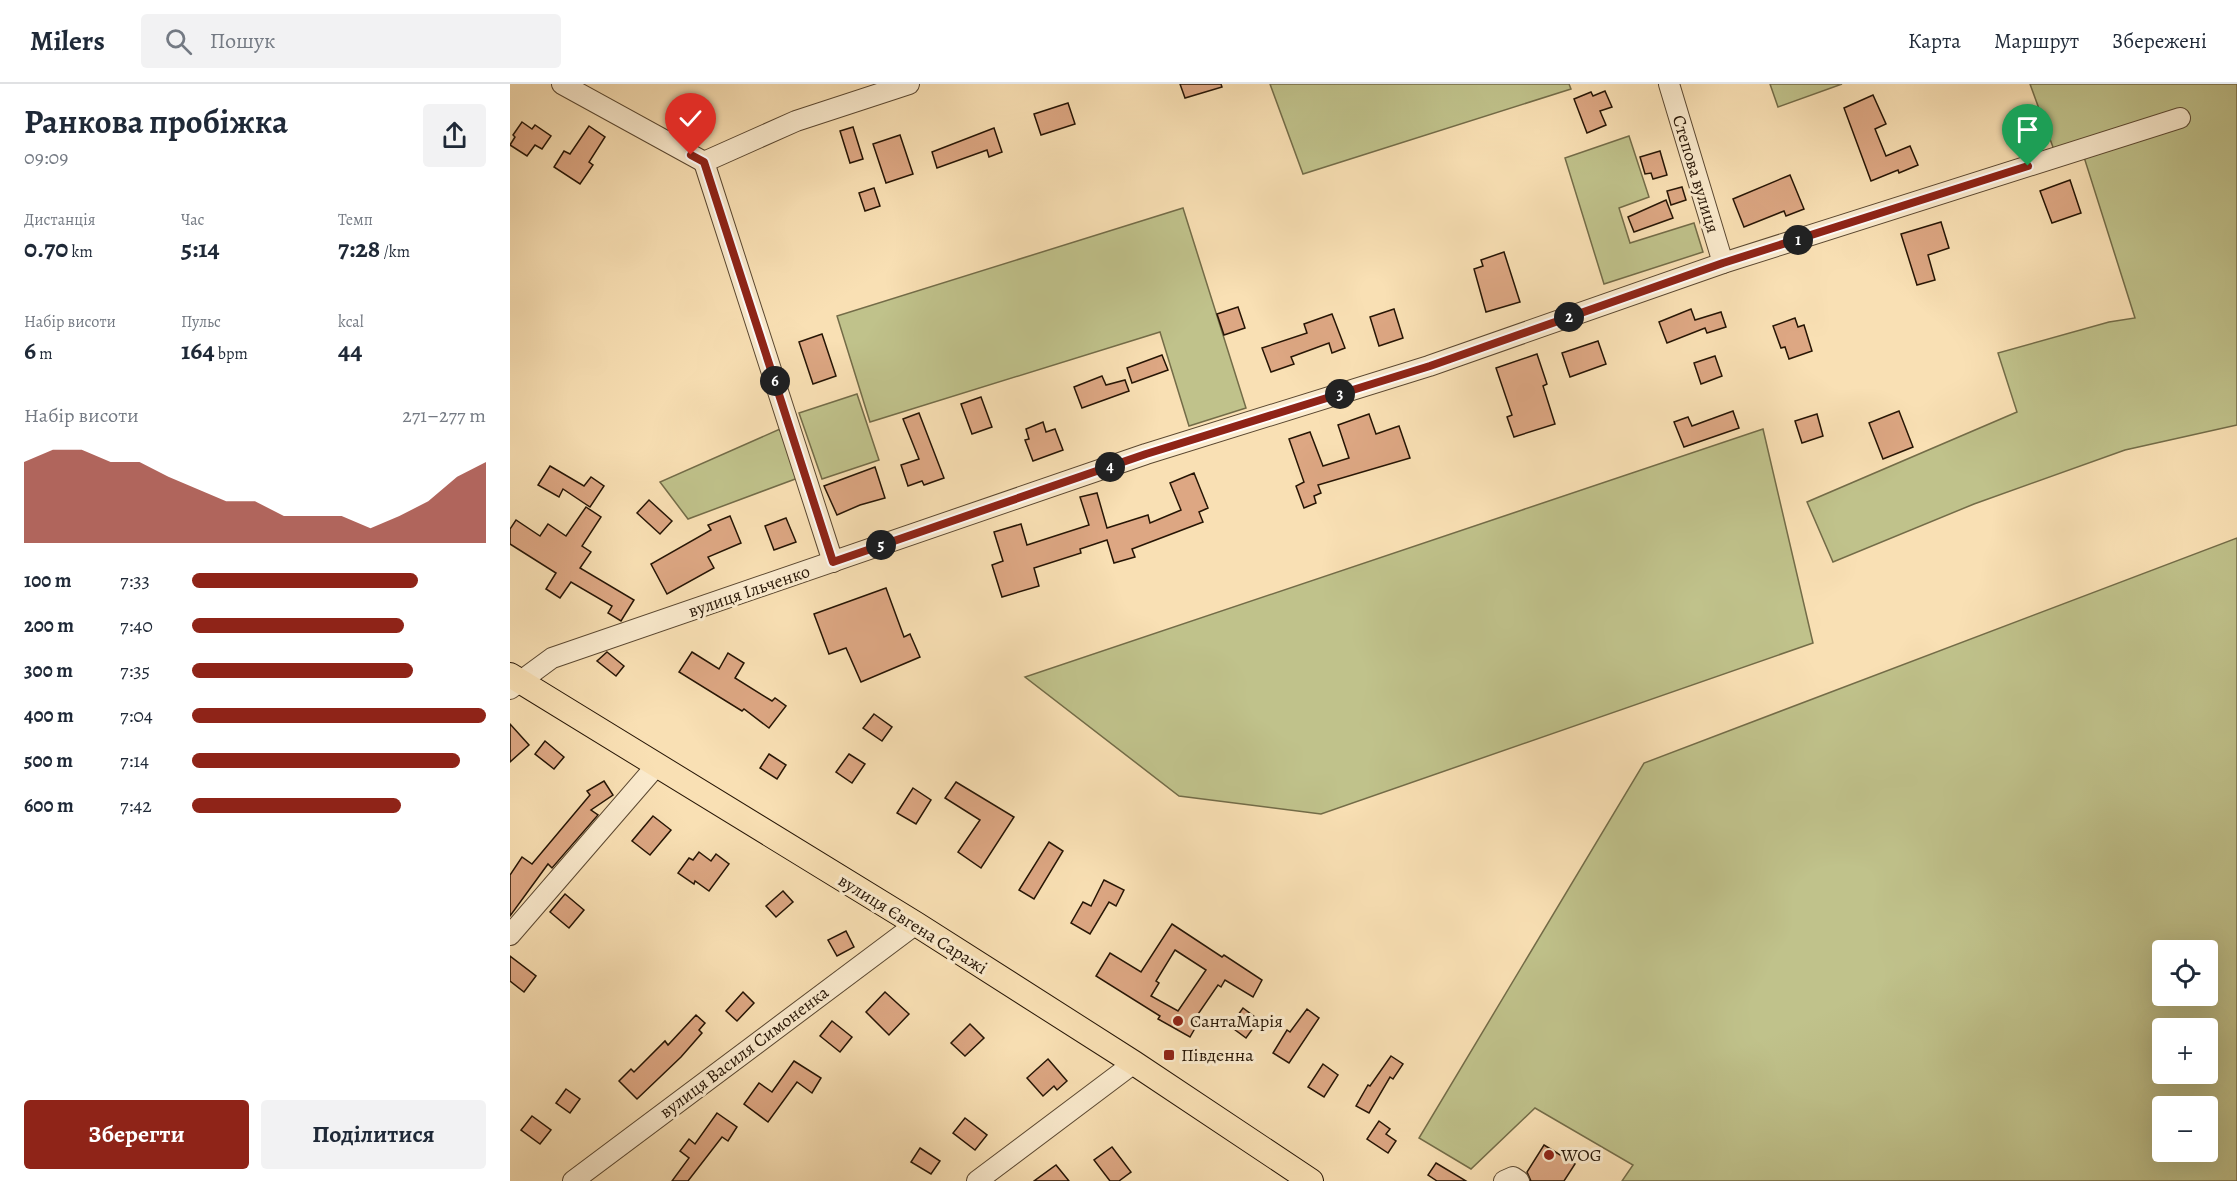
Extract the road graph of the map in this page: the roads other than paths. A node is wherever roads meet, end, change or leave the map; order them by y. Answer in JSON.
{"nodes":[{"id":1,"x":562,"y":84,"type":"edge"},
{"id":2,"x":909,"y":84,"type":"edge"},
{"id":3,"x":1669,"y":84,"type":"edge"},
{"id":4,"x":2180,"y":118,"type":"dead end"},
{"id":5,"x":704,"y":162,"type":"junction"},
{"id":6,"x":1723,"y":263,"type":"junction"},
{"id":7,"x":833,"y":562,"type":"junction"},
{"id":8,"x":513,"y":682,"type":"edge"},
{"id":9,"x":657,"y":765,"type":"junction"},
{"id":10,"x":916,"y":924,"type":"junction"},
{"id":11,"x":510,"y":935,"type":"edge"},
{"id":12,"x":1134,"y":1063,"type":"junction"},
{"id":13,"x":573,"y":1181,"type":"edge"},
{"id":14,"x":977,"y":1181,"type":"edge"},
{"id":15,"x":1311,"y":1181,"type":"edge"},
{"id":16,"x":1504,"y":1181,"type":"edge"},
{"id":17,"x":1519,"y":1181,"type":"edge"}],
"edges":[{"from":1,"to":5,"type":"street"},
{"from":2,"to":5,"type":"street"},
{"from":3,"to":6,"type":"street","name":"Степова вулиця"},
{"from":4,"to":6,"type":"street","name":"вулиця Ільченко"},
{"from":5,"to":7,"type":"street"},
{"from":6,"to":7,"type":"street","name":"вулиця Ільченко"},
{"from":7,"to":8,"type":"street","name":"вулиця Ільченко"},
{"from":8,"to":9,"type":"main road","name":"вулиця Євгена Саражі"},
{"from":9,"to":10,"type":"main road","name":"вулиця Євгена Саражі"},
{"from":9,"to":11,"type":"street"},
{"from":10,"to":12,"type":"main road","name":"вулиця Євгена Саражі"},
{"from":10,"to":13,"type":"street","name":"вулиця Василя Симоненка"},
{"from":12,"to":14,"type":"street"},
{"from":12,"to":15,"type":"main road","name":"вулиця Євгена Саражі"},
{"from":16,"to":17,"type":"street"}]}
